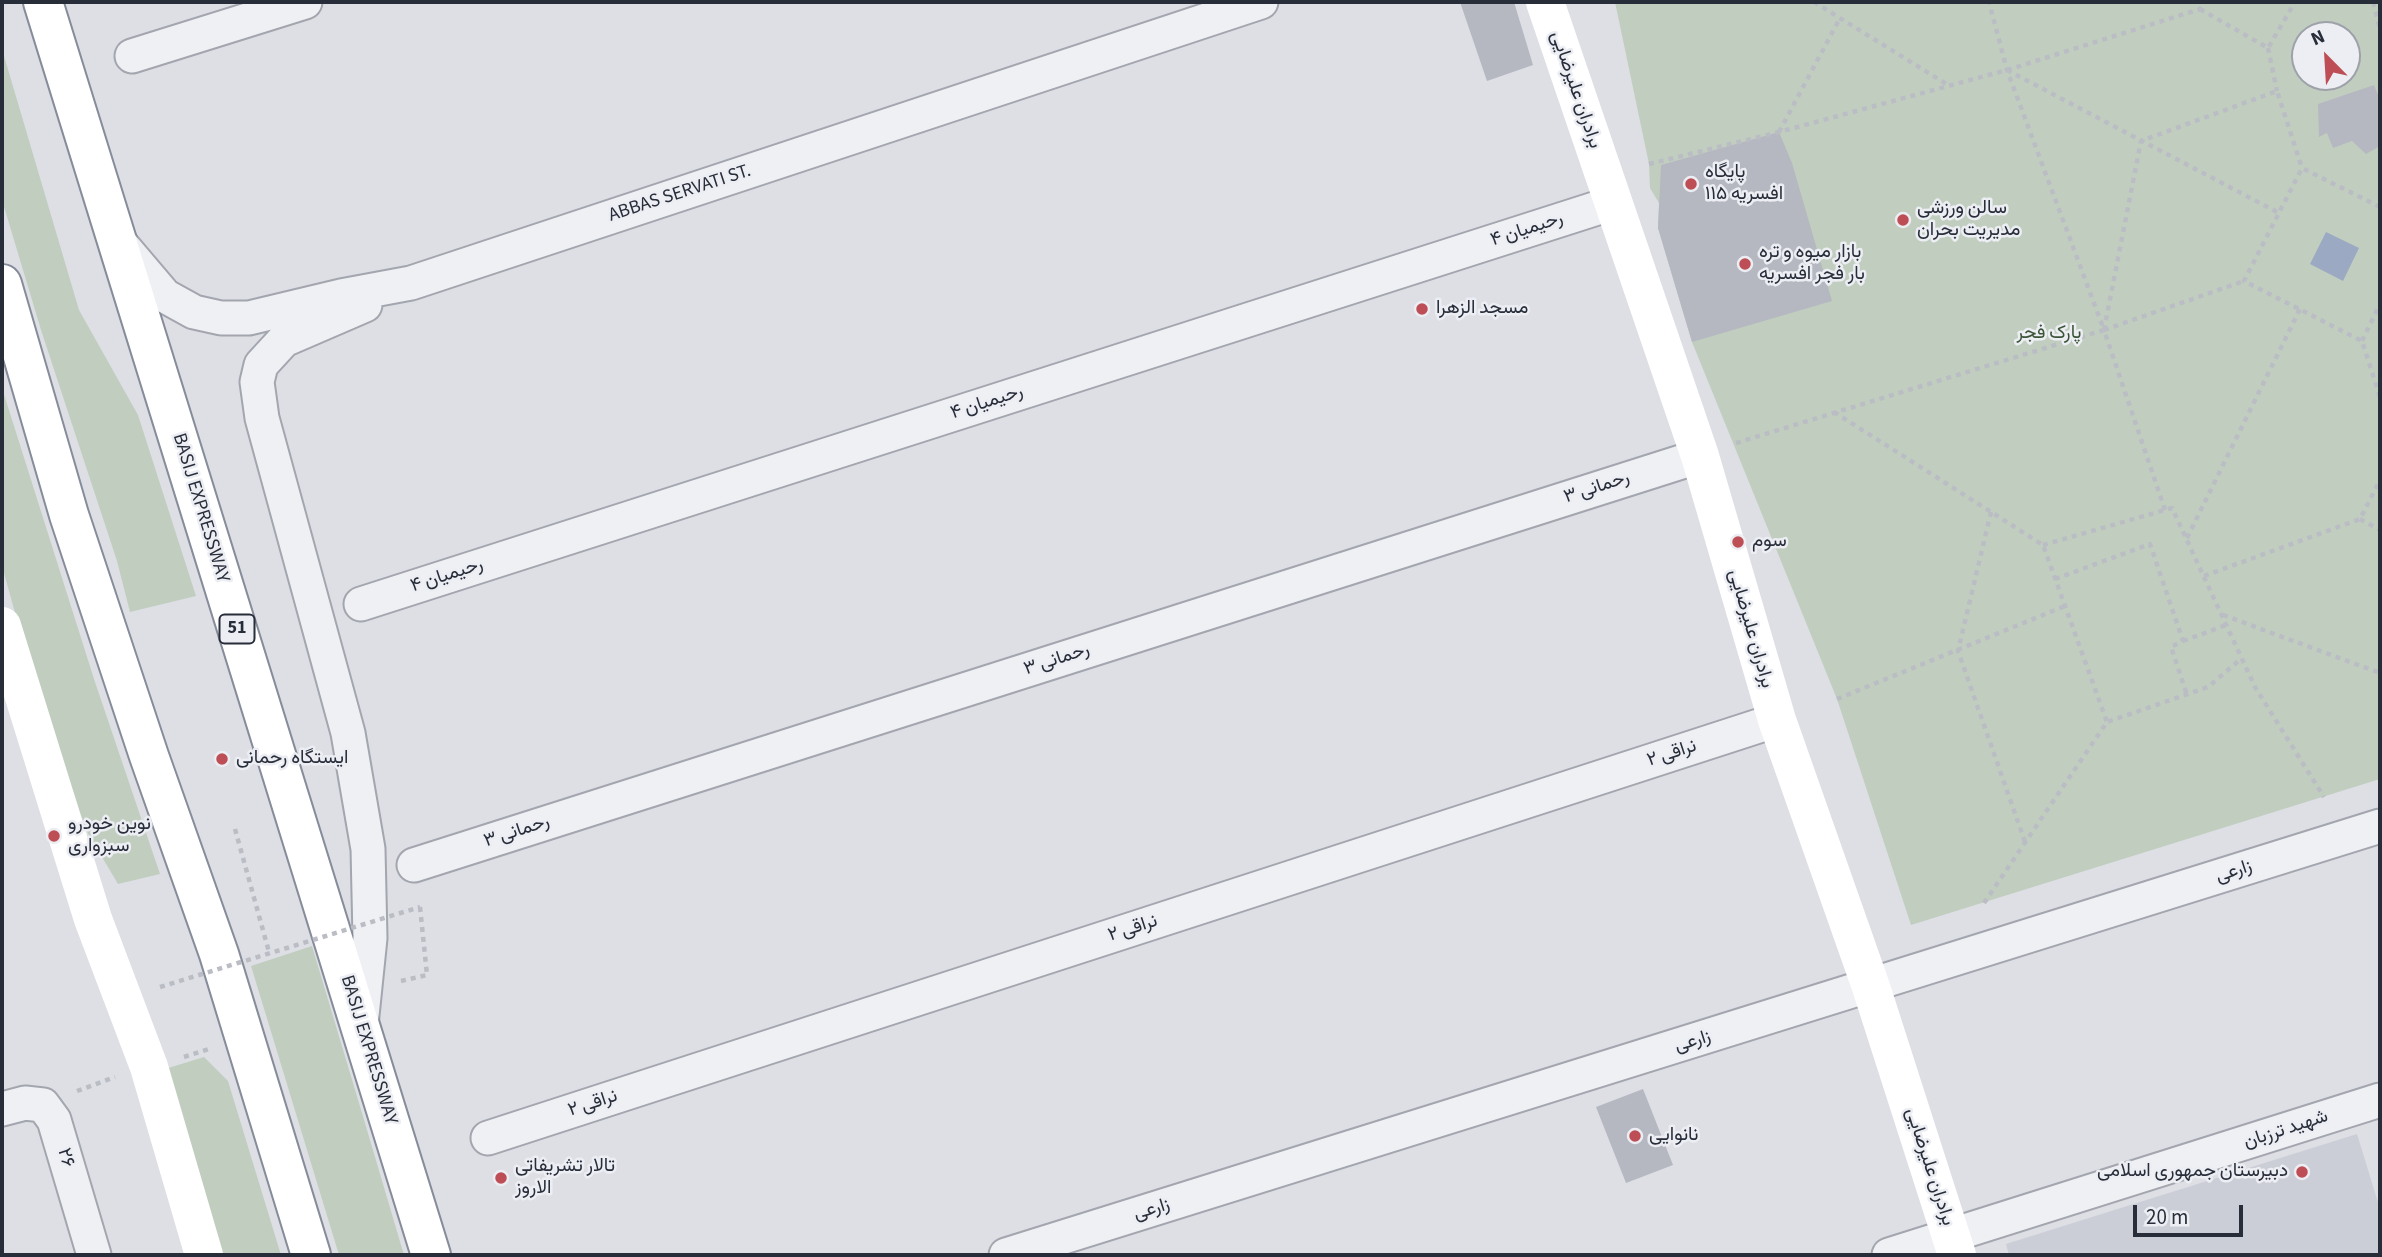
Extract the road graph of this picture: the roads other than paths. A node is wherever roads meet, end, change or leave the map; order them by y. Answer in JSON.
{"nodes":[{"id":1,"x":43,"y":2,"type":"edge"},
{"id":2,"x":305,"y":2,"type":"edge"},
{"id":3,"x":1261,"y":2,"type":"edge"},
{"id":4,"x":1545,"y":2,"type":"edge"},
{"id":5,"x":132,"y":56,"type":"dead end"},
{"id":6,"x":1613,"y":203,"type":"junction"},
{"id":7,"x":117,"y":239,"type":"junction"},
{"id":8,"x":2,"y":284,"type":"edge"},
{"id":9,"x":411,"y":284,"type":"junction"},
{"id":10,"x":1700,"y":456,"type":"junction"},
{"id":11,"x":361,"y":604,"type":"dead end"},
{"id":12,"x":2,"y":626,"type":"edge"},
{"id":13,"x":1777,"y":720,"type":"junction"},
{"id":14,"x":2380,"y":825,"type":"edge"},
{"id":15,"x":414,"y":864,"type":"dead end"},
{"id":16,"x":1871,"y":986,"type":"junction"},
{"id":17,"x":361,"y":1027,"type":"junction"},
{"id":18,"x":2380,"y":1100,"type":"edge"},
{"id":19,"x":2,"y":1109,"type":"edge"},
{"id":20,"x":488,"y":1138,"type":"dead end"},
{"id":21,"x":1954,"y":1245,"type":"edge"},
{"id":22,"x":94,"y":1255,"type":"edge"},
{"id":23,"x":204,"y":1255,"type":"edge"},
{"id":24,"x":311,"y":1255,"type":"edge"},
{"id":25,"x":432,"y":1255,"type":"edge"},
{"id":26,"x":1006,"y":1255,"type":"edge"},
{"id":27,"x":1889,"y":1255,"type":"edge"}],
"edges":[{"from":1,"to":7,"type":"main road","name":"BASIJ EXPRESSWAY","number":"51"},
{"from":2,"to":5,"type":"street"},
{"from":3,"to":9,"type":"street","name":"ABBAS SERVATI ST."},
{"from":4,"to":6,"type":"main road","name":"برادران علیرضایی"},
{"from":6,"to":10,"type":"main road","name":"برادران علیرضایی"},
{"from":6,"to":11,"type":"street","name":"رحیمیان ۴"},
{"from":7,"to":9,"type":"street","name":"ABBAS SERVATI ST."},
{"from":7,"to":17,"type":"main road","name":"BASIJ EXPRESSWAY","number":"51"},
{"from":8,"to":24,"type":"main road"},
{"from":9,"to":17,"type":"street"},
{"from":10,"to":13,"type":"main road","name":"برادران علیرضایی"},
{"from":10,"to":15,"type":"street","name":"رحمانی ۳"},
{"from":12,"to":23,"type":"main road"},
{"from":13,"to":16,"type":"main road","name":"برادران علیرضایی"},
{"from":13,"to":20,"type":"street","name":"نراقی ۲"},
{"from":14,"to":16,"type":"street","name":"زارعی"},
{"from":16,"to":21,"type":"main road","name":"برادران علیرضایی"},
{"from":16,"to":26,"type":"street","name":"زارعی"},
{"from":17,"to":25,"type":"main road","name":"BASIJ EXPRESSWAY","number":"51"},
{"from":18,"to":21,"type":"street","name":"شهید ترزبان"},
{"from":19,"to":22,"type":"street","name":"۲۶"},
{"from":21,"to":27,"type":"street","name":"شهید ترزبان"}]}
